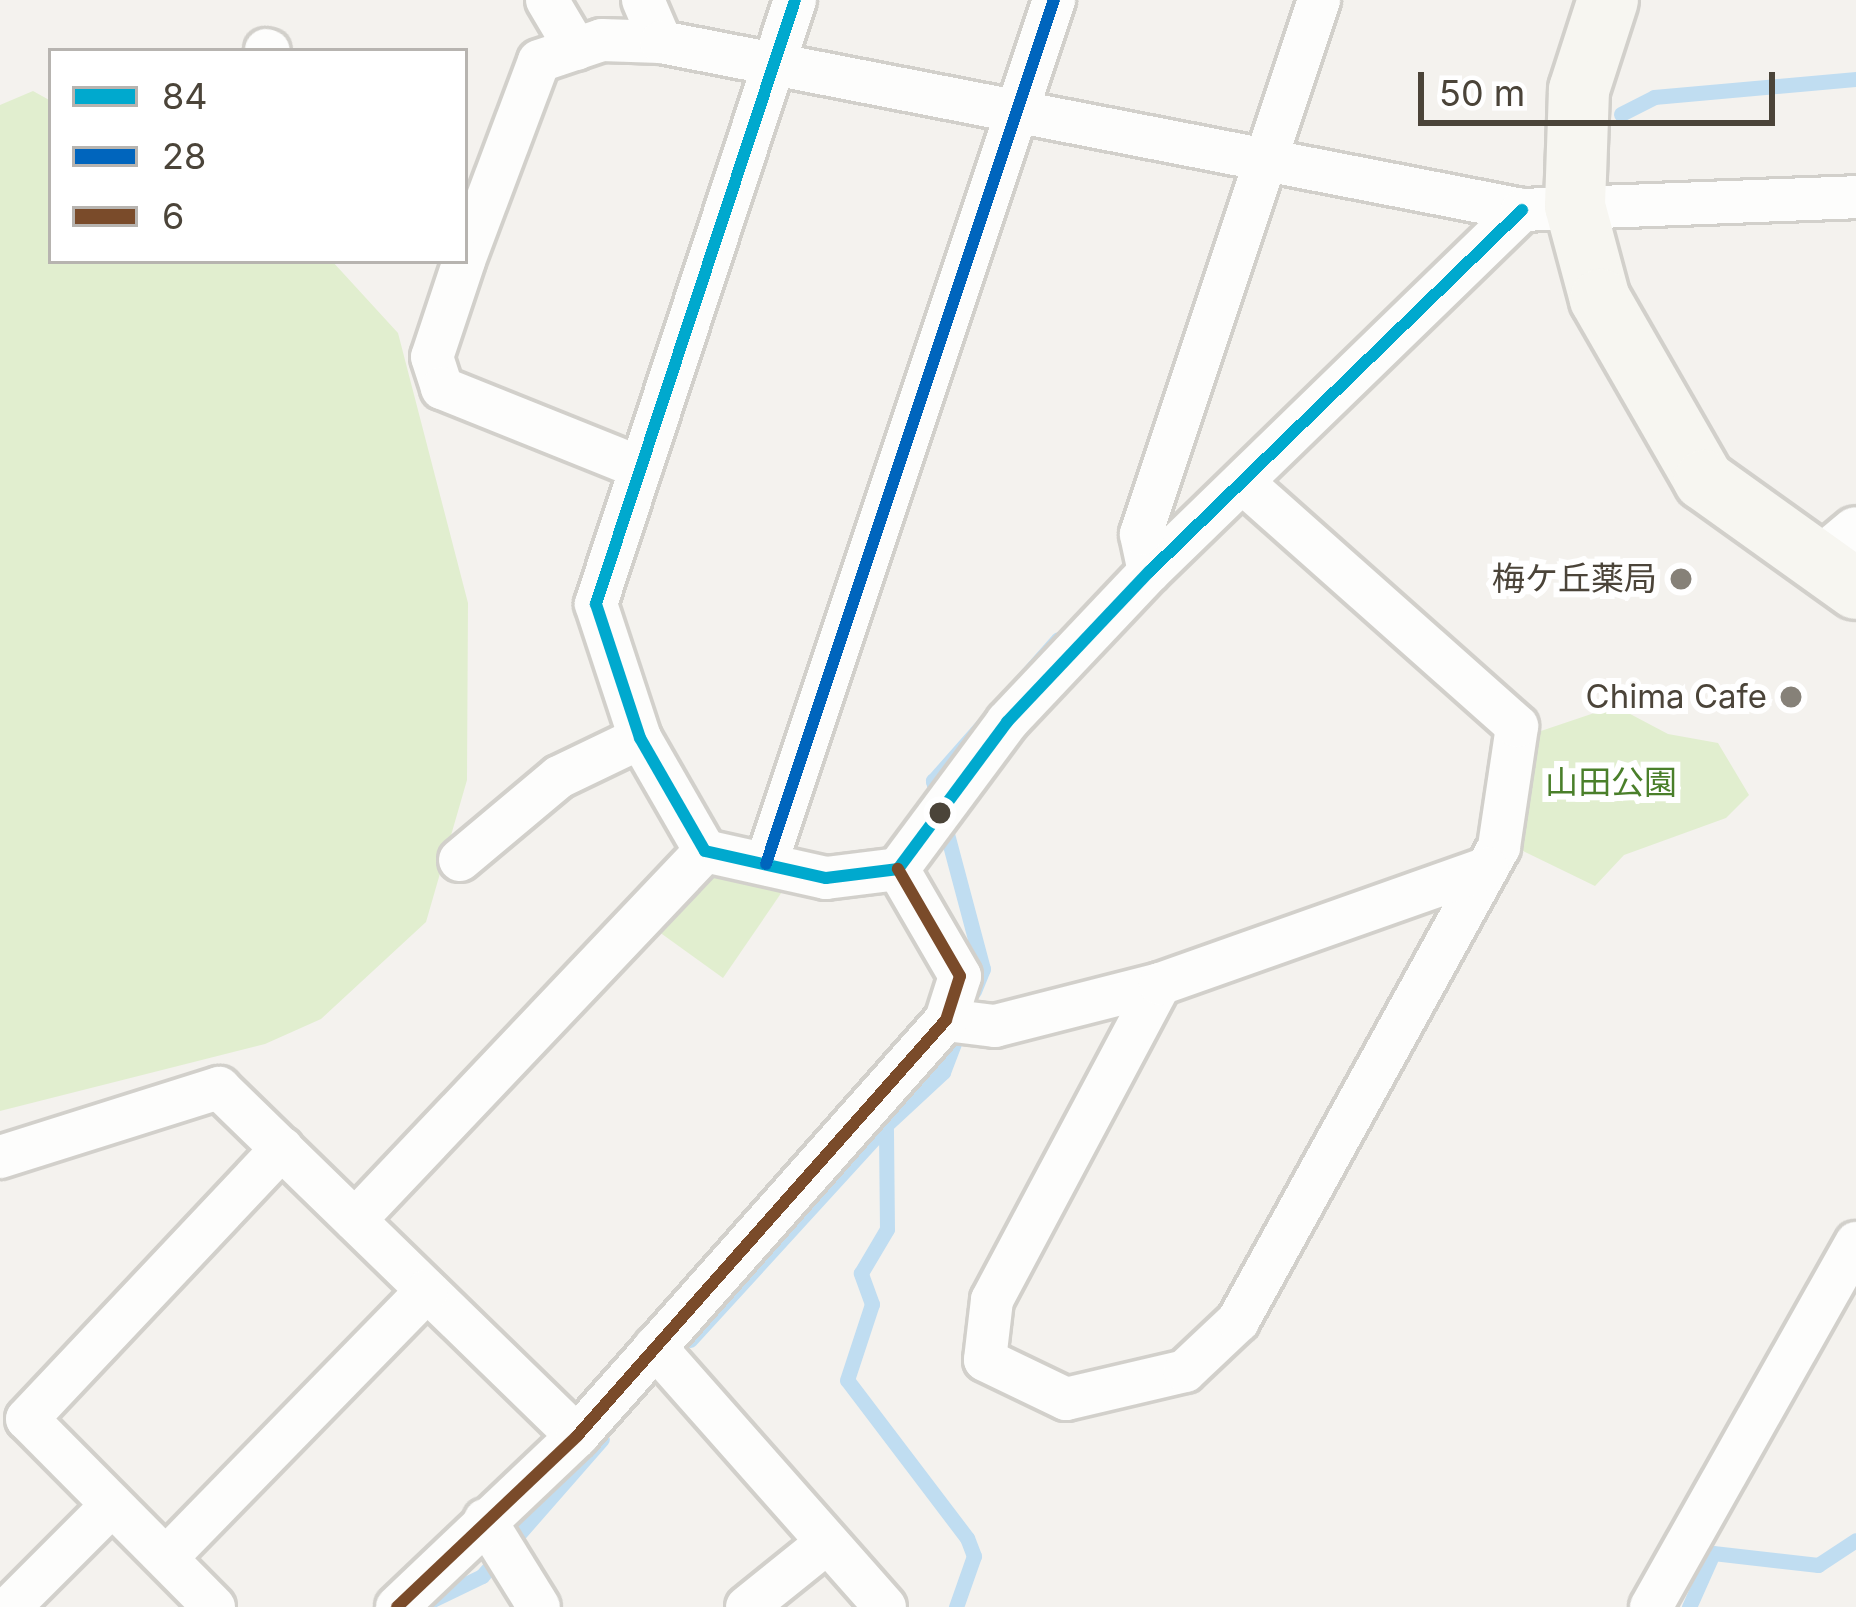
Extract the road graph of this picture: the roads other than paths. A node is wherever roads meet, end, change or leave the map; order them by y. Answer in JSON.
{"nodes":[{"id":1,"x":547,"y":0,"type":"edge"},
{"id":2,"x":644,"y":0,"type":"edge"},
{"id":3,"x":795,"y":0,"type":"edge"},
{"id":4,"x":1054,"y":0,"type":"edge"},
{"id":5,"x":1319,"y":0,"type":"edge"},
{"id":6,"x":1608,"y":0,"type":"edge"},
{"id":7,"x":661,"y":42,"type":"junction"},
{"id":8,"x":576,"y":49,"type":"junction"},
{"id":9,"x":774,"y":64,"type":"junction"},
{"id":10,"x":1012,"y":113,"type":"junction"},
{"id":11,"x":1264,"y":164,"type":"junction"},
{"id":12,"x":1856,"y":197,"type":"edge"},
{"id":13,"x":1548,"y":208,"type":"junction"},
{"id":14,"x":468,"y":241,"type":"edge"},
{"id":15,"x":461,"y":264,"type":"edge"},
{"id":16,"x":641,"y":468,"type":"junction"},
{"id":17,"x":1246,"y":485,"type":"junction"},
{"id":18,"x":1844,"y":561,"type":"edge"},
{"id":19,"x":1149,"y":572,"type":"junction"},
{"id":20,"x":640,"y":738,"type":"junction"},
{"id":21,"x":705,"y":851,"type":"junction"},
{"id":22,"x":460,"y":860,"type":"dead end"},
{"id":23,"x":766,"y":864,"type":"junction"},
{"id":24,"x":898,"y":868,"type":"junction"},
{"id":25,"x":1487,"y":868,"type":"junction"},
{"id":26,"x":1160,"y":985,"type":"junction"},
{"id":27,"x":958,"y":1022,"type":"junction"},
{"id":28,"x":282,"y":1148,"type":"junction"},
{"id":29,"x":0,"y":1157,"type":"edge"},
{"id":30,"x":356,"y":1220,"type":"junction"},
{"id":31,"x":1856,"y":1243,"type":"edge"},
{"id":32,"x":428,"y":1291,"type":"junction"},
{"id":33,"x":663,"y":1357,"type":"junction"},
{"id":34,"x":577,"y":1436,"type":"junction"},
{"id":35,"x":112,"y":1505,"type":"junction"},
{"id":36,"x":496,"y":1537,"type":"junction"},
{"id":37,"x":824,"y":1545,"type":"junction"},
{"id":38,"x":167,"y":1557,"type":"junction"},
{"id":39,"x":404,"y":1601,"type":"edge"},
{"id":40,"x":14,"y":1604,"type":"edge"},
{"id":41,"x":214,"y":1607,"type":"edge"},
{"id":42,"x":539,"y":1607,"type":"edge"},
{"id":43,"x":747,"y":1607,"type":"edge"},
{"id":44,"x":885,"y":1607,"type":"edge"},
{"id":45,"x":1651,"y":1607,"type":"edge"}],
"edges":[{"from":1,"to":8,"type":"street"},
{"from":2,"to":7,"type":"street"},
{"from":3,"to":9,"type":"street"},
{"from":4,"to":10,"type":"street"},
{"from":5,"to":11,"type":"street"},
{"from":6,"to":13,"type":"main road"},
{"from":7,"to":8,"type":"street"},
{"from":7,"to":9,"type":"street"},
{"from":8,"to":14,"type":"street"},
{"from":9,"to":10,"type":"street"},
{"from":9,"to":16,"type":"street"},
{"from":10,"to":11,"type":"street"},
{"from":10,"to":23,"type":"street"},
{"from":11,"to":13,"type":"street"},
{"from":11,"to":19,"type":"street"},
{"from":12,"to":13,"type":"street"},
{"from":13,"to":17,"type":"street"},
{"from":13,"to":18,"type":"main road"},
{"from":15,"to":16,"type":"street"},
{"from":16,"to":20,"type":"street"},
{"from":17,"to":19,"type":"street"},
{"from":17,"to":25,"type":"street"},
{"from":19,"to":24,"type":"street"},
{"from":20,"to":21,"type":"street"},
{"from":20,"to":22,"type":"street"},
{"from":21,"to":23,"type":"street"},
{"from":21,"to":30,"type":"street"},
{"from":23,"to":24,"type":"street"},
{"from":24,"to":27,"type":"street"},
{"from":25,"to":26,"type":"street"},
{"from":25,"to":26,"type":"street"},
{"from":26,"to":27,"type":"street"},
{"from":27,"to":33,"type":"street"},
{"from":28,"to":29,"type":"street"},
{"from":28,"to":30,"type":"street"},
{"from":28,"to":35,"type":"street"},
{"from":30,"to":32,"type":"street"},
{"from":31,"to":45,"type":"street"},
{"from":32,"to":34,"type":"street"},
{"from":32,"to":38,"type":"street"},
{"from":33,"to":34,"type":"street"},
{"from":33,"to":37,"type":"street"},
{"from":34,"to":36,"type":"street"},
{"from":35,"to":38,"type":"street"},
{"from":35,"to":40,"type":"street"},
{"from":36,"to":39,"type":"street"},
{"from":36,"to":42,"type":"street"},
{"from":37,"to":43,"type":"street"},
{"from":37,"to":44,"type":"street"},
{"from":38,"to":41,"type":"street"}]}
